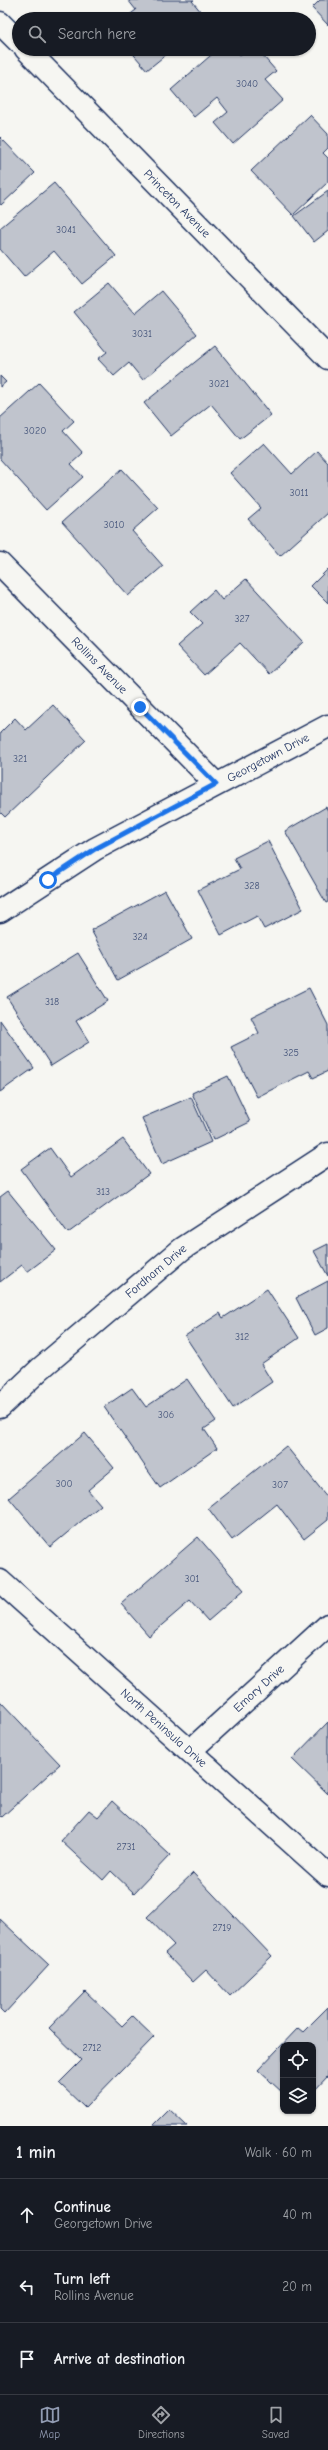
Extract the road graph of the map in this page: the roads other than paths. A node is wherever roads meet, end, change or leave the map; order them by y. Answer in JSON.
{"nodes":[{"id":1,"x":0,"y":23,"type":"edge"},
{"id":2,"x":12,"y":35,"type":"edge"},
{"id":3,"x":33,"y":56,"type":"edge"},
{"id":4,"x":328,"y":358,"type":"edge"},
{"id":5,"x":0,"y":564,"type":"edge"},
{"id":6,"x":328,"y":726,"type":"edge"},
{"id":7,"x":216,"y":784,"type":"junction"},
{"id":8,"x":0,"y":911,"type":"edge"},
{"id":9,"x":328,"y":1154,"type":"edge"},
{"id":10,"x":0,"y":1408,"type":"edge"},
{"id":11,"x":0,"y":1581,"type":"edge"},
{"id":12,"x":328,"y":1625,"type":"edge"},
{"id":13,"x":190,"y":1751,"type":"junction"},
{"id":14,"x":328,"y":1875,"type":"edge"}],
"edges":[{"from":1,"to":2,"type":"street"},
{"from":3,"to":4,"type":"street","name":"Princeton Avenue"},
{"from":5,"to":7,"type":"street","name":"Rollins Avenue"},
{"from":6,"to":7,"type":"street","name":"Georgetown Drive"},
{"from":7,"to":8,"type":"street","name":"Georgetown Drive"},
{"from":9,"to":10,"type":"street","name":"Fordham Drive"},
{"from":11,"to":13,"type":"street","name":"North Peninsula Drive"},
{"from":12,"to":13,"type":"street","name":"Emory Drive"},
{"from":13,"to":14,"type":"street","name":"North Peninsula Drive"}]}
